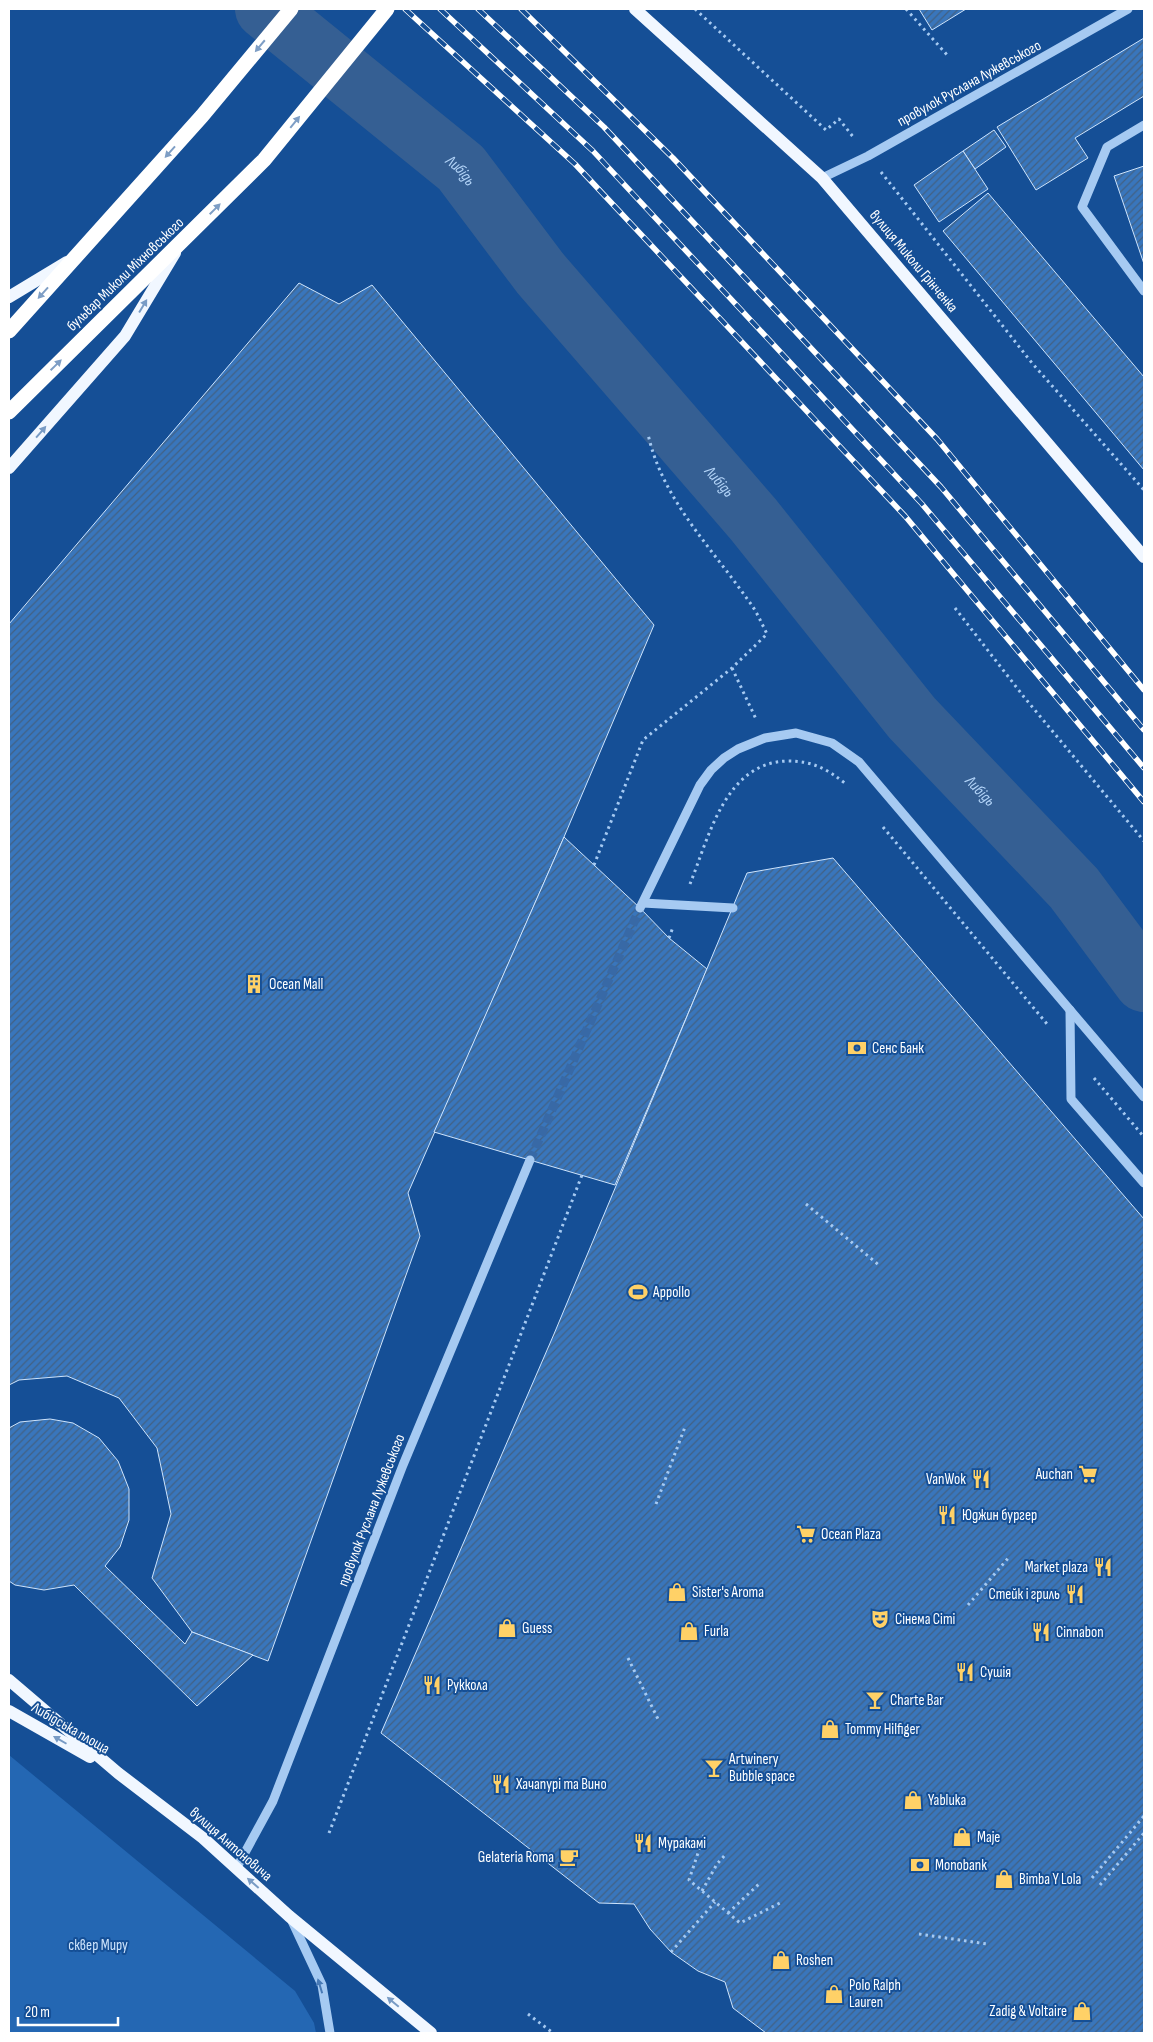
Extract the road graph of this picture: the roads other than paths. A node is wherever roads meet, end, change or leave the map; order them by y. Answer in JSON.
{"nodes":[{"id":1,"x":291,"y":9,"type":"edge"},
{"id":2,"x":387,"y":9,"type":"edge"},
{"id":3,"x":635,"y":9,"type":"edge"},
{"id":4,"x":1128,"y":9,"type":"edge"},
{"id":5,"x":1144,"y":125,"type":"edge"},
{"id":6,"x":822,"y":178,"type":"junction"},
{"id":7,"x":181,"y":244,"type":"junction"},
{"id":8,"x":76,"y":257,"type":"junction"},
{"id":9,"x":1144,"y":291,"type":"edge"},
{"id":10,"x":9,"y":297,"type":"edge"},
{"id":11,"x":9,"y":331,"type":"edge"},
{"id":12,"x":9,"y":412,"type":"edge"},
{"id":13,"x":9,"y":468,"type":"edge"},
{"id":14,"x":1144,"y":557,"type":"edge"},
{"id":15,"x":733,"y":908,"type":"dead end"},
{"id":16,"x":1070,"y":1010,"type":"junction"},
{"id":17,"x":1144,"y":1097,"type":"edge"},
{"id":18,"x":530,"y":1160,"type":"tunnel mouth"},
{"id":19,"x":1144,"y":1183,"type":"edge"},
{"id":20,"x":9,"y":1680,"type":"edge"},
{"id":21,"x":9,"y":1710,"type":"edge"},
{"id":22,"x":118,"y":1773,"type":"junction"},
{"id":23,"x":236,"y":1869,"type":"junction"},
{"id":24,"x":289,"y":1916,"type":"junction"},
{"id":25,"x":330,"y":2033,"type":"edge"},
{"id":26,"x":431,"y":2033,"type":"edge"}],
"edges":[{"from":1,"to":8,"type":"highway","one_way":true},
{"from":7,"to":2,"type":"highway","name":"бульвар Миколи Міхновського","one_way":true},
{"from":3,"to":6,"type":"main road","name":"вулиця Миколи Грінченка"},
{"from":4,"to":6,"type":"street","name":"провулок Руслана Лужевського"},
{"from":5,"to":9,"type":"street"},
{"from":6,"to":14,"type":"main road","name":"вулиця Миколи Грінченка"},
{"from":12,"to":7,"type":"highway","name":"бульвар Миколи Міхновського","one_way":true},
{"from":13,"to":7,"type":"main road","one_way":true},
{"from":8,"to":10,"type":"main road"},
{"from":8,"to":11,"type":"highway","one_way":true},
{"from":15,"to":16,"type":"street"},
{"from":16,"to":17,"type":"street"},
{"from":16,"to":19,"type":"street"},
{"from":18,"to":23,"type":"street","name":"провулок Руслана Лужевського"},
{"from":20,"to":22,"type":"main road","name":"вулиця Антоновича"},
{"from":22,"to":21,"type":"main road","name":"Либідська площа","one_way":true},
{"from":22,"to":23,"type":"main road","name":"вулиця Антоновича"},
{"from":24,"to":23,"type":"main road","name":"вулиця Антоновича","one_way":true},
{"from":25,"to":24,"type":"street","one_way":true},
{"from":26,"to":24,"type":"main road","name":"вулиця Антоновича","one_way":true}]}
